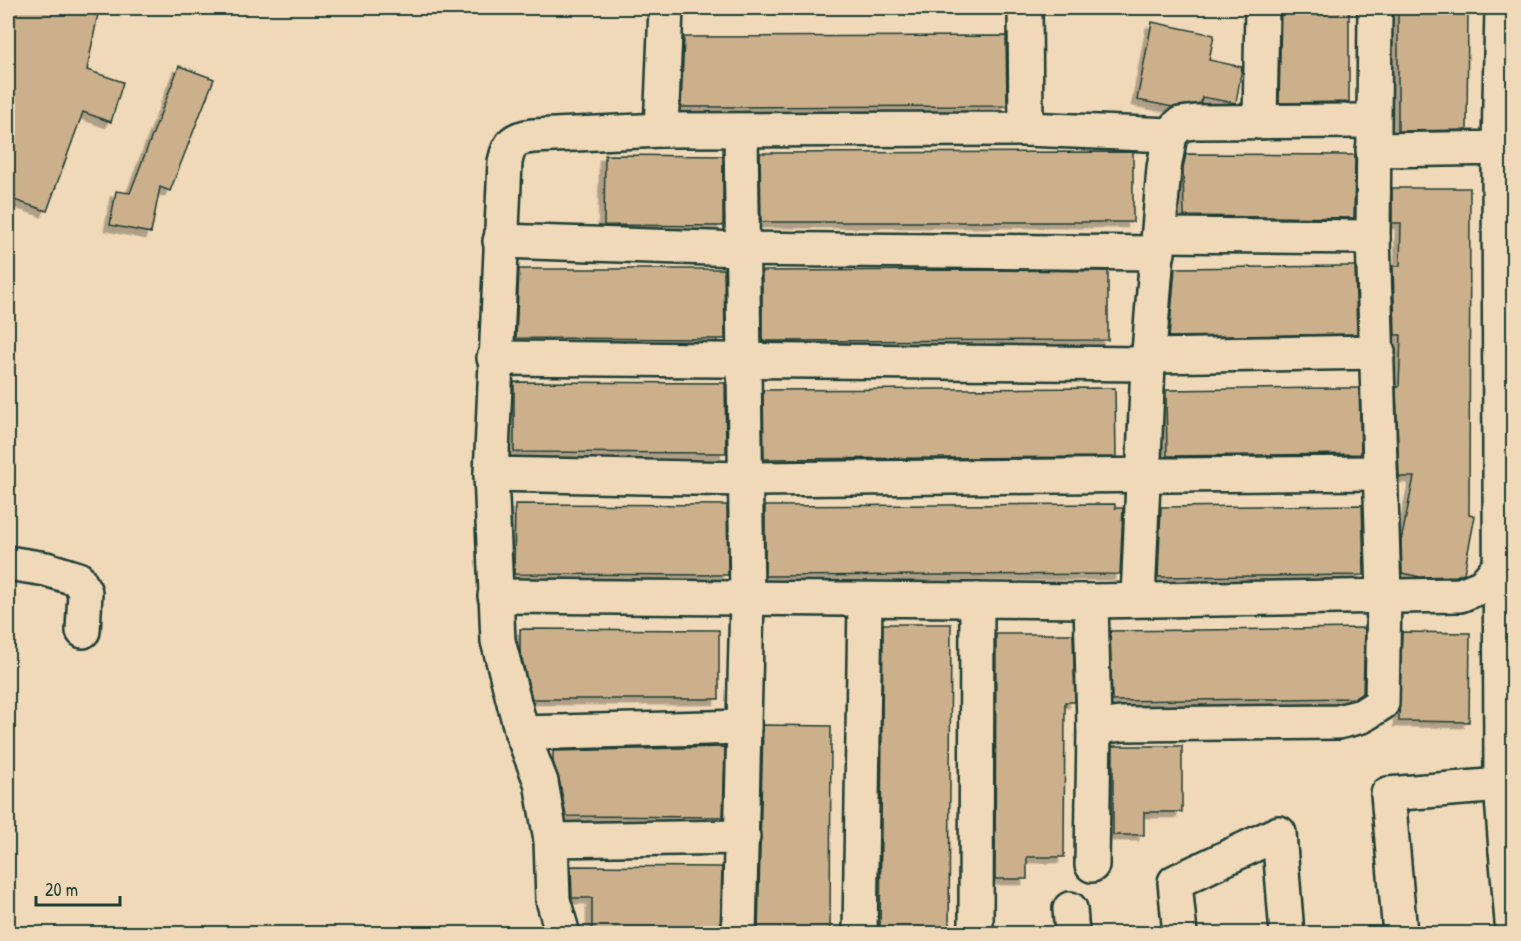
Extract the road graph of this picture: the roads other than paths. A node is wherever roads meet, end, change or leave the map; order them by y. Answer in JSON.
{"nodes":[{"id":1,"x":666,"y":8,"type":"edge"},
{"id":2,"x":1024,"y":8,"type":"edge"},
{"id":3,"x":1262,"y":8,"type":"edge"},
{"id":4,"x":1375,"y":8,"type":"edge"},
{"id":5,"x":1502,"y":8,"type":"edge"},
{"id":6,"x":1260,"y":123,"type":"junction"},
{"id":7,"x":1026,"y":129,"type":"junction"},
{"id":8,"x":661,"y":130,"type":"junction"},
{"id":9,"x":741,"y":131,"type":"junction"},
{"id":10,"x":1170,"y":135,"type":"junction"},
{"id":11,"x":1373,"y":135,"type":"junction"},
{"id":12,"x":1506,"y":147,"type":"edge"},
{"id":13,"x":1373,"y":237,"type":"junction"},
{"id":14,"x":500,"y":242,"type":"junction"},
{"id":15,"x":1158,"y":244,"type":"junction"},
{"id":16,"x":740,"y":249,"type":"junction"},
{"id":17,"x":1378,"y":352,"type":"junction"},
{"id":18,"x":494,"y":358,"type":"junction"},
{"id":19,"x":1150,"y":360,"type":"junction"},
{"id":20,"x":744,"y":361,"type":"junction"},
{"id":21,"x":1380,"y":473,"type":"junction"},
{"id":22,"x":491,"y":474,"type":"junction"},
{"id":23,"x":1142,"y":474,"type":"junction"},
{"id":24,"x":746,"y":478,"type":"junction"},
{"id":25,"x":8,"y":563,"type":"edge"},
{"id":26,"x":1508,"y":563,"type":"edge"},
{"id":27,"x":1384,"y":594,"type":"junction"},
{"id":28,"x":495,"y":596,"type":"junction"},
{"id":29,"x":747,"y":599,"type":"junction"},
{"id":30,"x":1138,"y":599,"type":"junction"},
{"id":31,"x":865,"y":600,"type":"junction"},
{"id":32,"x":977,"y":600,"type":"junction"},
{"id":33,"x":1091,"y":601,"type":"junction"},
{"id":34,"x":83,"y":631,"type":"dead end"},
{"id":35,"x":744,"y":727,"type":"junction"},
{"id":36,"x":1094,"y":727,"type":"junction"},
{"id":37,"x":522,"y":733,"type":"junction"},
{"id":38,"x":1501,"y":785,"type":"junction"},
{"id":39,"x":743,"y":837,"type":"junction"},
{"id":40,"x":551,"y":840,"type":"junction"},
{"id":41,"x":1510,"y":850,"type":"edge"},
{"id":42,"x":1092,"y":865,"type":"dead end"},
{"id":43,"x":563,"y":933,"type":"edge"},
{"id":44,"x":739,"y":933,"type":"edge"},
{"id":45,"x":860,"y":933,"type":"edge"},
{"id":46,"x":976,"y":933,"type":"edge"},
{"id":47,"x":1180,"y":933,"type":"edge"},
{"id":48,"x":1287,"y":933,"type":"edge"},
{"id":49,"x":1400,"y":933,"type":"edge"},
{"id":50,"x":1513,"y":933,"type":"edge"}],
"edges":[{"from":1,"to":8,"type":"street"},
{"from":2,"to":7,"type":"street"},
{"from":3,"to":6,"type":"street"},
{"from":4,"to":11,"type":"street"},
{"from":5,"to":12,"type":"street"},
{"from":6,"to":10,"type":"street"},
{"from":6,"to":11,"type":"street"},
{"from":7,"to":9,"type":"street"},
{"from":7,"to":10,"type":"street"},
{"from":8,"to":9,"type":"street"},
{"from":8,"to":14,"type":"street"},
{"from":9,"to":16,"type":"street"},
{"from":10,"to":15,"type":"street"},
{"from":11,"to":12,"type":"street"},
{"from":11,"to":13,"type":"street"},
{"from":12,"to":26,"type":"street"},
{"from":13,"to":15,"type":"street"},
{"from":13,"to":17,"type":"street"},
{"from":14,"to":16,"type":"street"},
{"from":14,"to":18,"type":"street"},
{"from":15,"to":16,"type":"street"},
{"from":15,"to":19,"type":"street"},
{"from":16,"to":20,"type":"street"},
{"from":17,"to":19,"type":"street"},
{"from":17,"to":21,"type":"street"},
{"from":18,"to":20,"type":"street"},
{"from":18,"to":22,"type":"street"},
{"from":19,"to":20,"type":"street"},
{"from":19,"to":23,"type":"street"},
{"from":20,"to":24,"type":"street"},
{"from":21,"to":23,"type":"street"},
{"from":21,"to":27,"type":"street"},
{"from":22,"to":24,"type":"street"},
{"from":22,"to":28,"type":"street"},
{"from":23,"to":24,"type":"street"},
{"from":23,"to":30,"type":"street"},
{"from":24,"to":29,"type":"street"},
{"from":25,"to":34,"type":"street"},
{"from":26,"to":27,"type":"street"},
{"from":26,"to":38,"type":"street"},
{"from":27,"to":30,"type":"street"},
{"from":27,"to":36,"type":"street"},
{"from":28,"to":29,"type":"street"},
{"from":28,"to":37,"type":"street"},
{"from":29,"to":31,"type":"street"},
{"from":29,"to":35,"type":"street"},
{"from":30,"to":33,"type":"street"},
{"from":31,"to":32,"type":"street"},
{"from":31,"to":45,"type":"street"},
{"from":32,"to":33,"type":"street"},
{"from":32,"to":46,"type":"street"},
{"from":33,"to":36,"type":"street"},
{"from":35,"to":37,"type":"street"},
{"from":35,"to":39,"type":"street"},
{"from":36,"to":42,"type":"street"},
{"from":37,"to":40,"type":"street"},
{"from":38,"to":41,"type":"street"},
{"from":38,"to":49,"type":"street"},
{"from":39,"to":40,"type":"street"},
{"from":39,"to":44,"type":"street"},
{"from":40,"to":43,"type":"street"},
{"from":41,"to":50,"type":"street"},
{"from":47,"to":48,"type":"street"}]}
